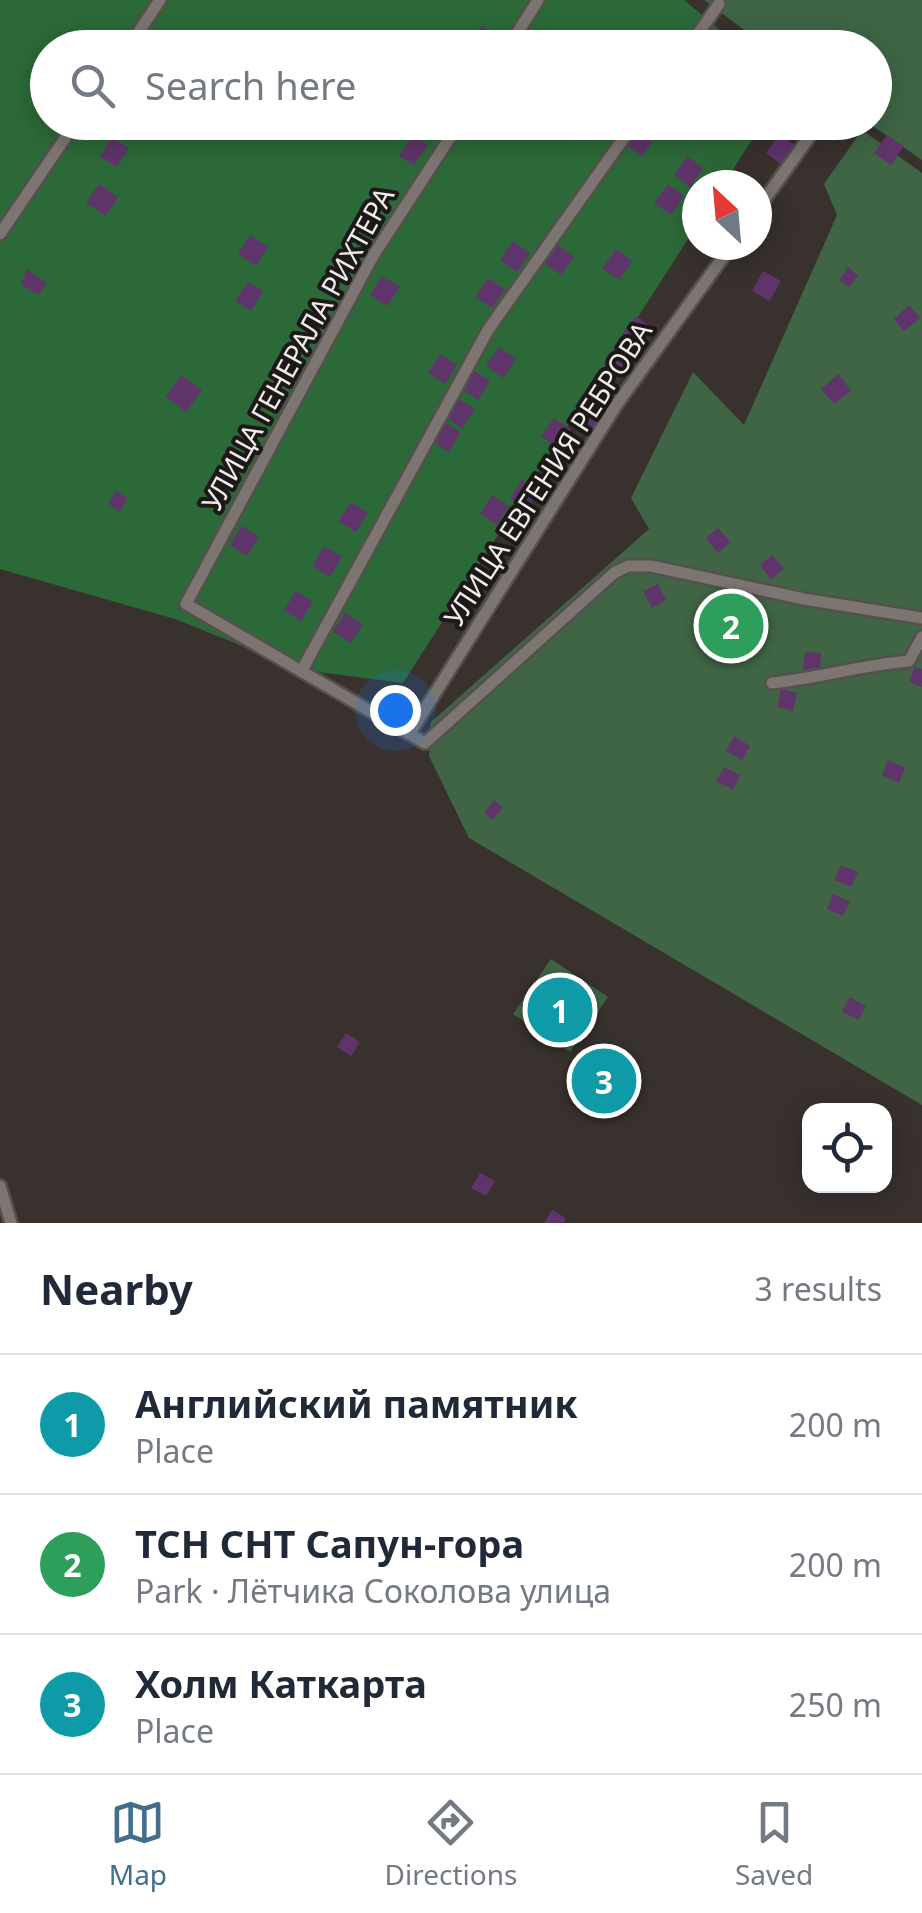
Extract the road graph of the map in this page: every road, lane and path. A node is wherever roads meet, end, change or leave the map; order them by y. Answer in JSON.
{"nodes":[{"id":1,"x":160,"y":0,"type":"edge"},
{"id":2,"x":538,"y":0,"type":"edge"},
{"id":3,"x":719,"y":4,"type":"dead end"},
{"id":4,"x":140,"y":30,"type":"edge"},
{"id":5,"x":519,"y":30,"type":"edge"},
{"id":6,"x":701,"y":30,"type":"edge"},
{"id":7,"x":64,"y":140,"type":"edge"},
{"id":8,"x":448,"y":140,"type":"edge"},
{"id":9,"x":622,"y":140,"type":"edge"},
{"id":10,"x":807,"y":140,"type":"edge"},
{"id":11,"x":772,"y":189,"type":"edge"},
{"id":12,"x":0,"y":234,"type":"edge"},
{"id":13,"x":721,"y":260,"type":"edge"},
{"id":14,"x":922,"y":618,"type":"edge"},
{"id":15,"x":922,"y":638,"type":"edge"},
{"id":16,"x":302,"y":670,"type":"junction"},
{"id":17,"x":772,"y":683,"type":"dead end"},
{"id":18,"x":410,"y":733,"type":"junction"},
{"id":19,"x":0,"y":1186,"type":"edge"},
{"id":20,"x":11,"y":1223,"type":"edge"}],
"edges":[{"from":1,"to":4,"type":"street"},
{"from":2,"to":5,"type":"street"},
{"from":3,"to":6,"type":"street"},
{"from":7,"to":12,"type":"street"},
{"from":8,"to":16,"type":"street","name":"УЛИЦА ГЕНЕРАЛА РИХТЕРА"},
{"from":9,"to":16,"type":"street"},
{"from":10,"to":11,"type":"street"},
{"from":13,"to":18,"type":"street","name":"УЛИЦА ЕВГЕНИЯ РЕБРОВА"},
{"from":14,"to":18,"type":"street"},
{"from":15,"to":17,"type":"street"},
{"from":16,"to":18,"type":"street"},
{"from":19,"to":20,"type":"street"}]}
